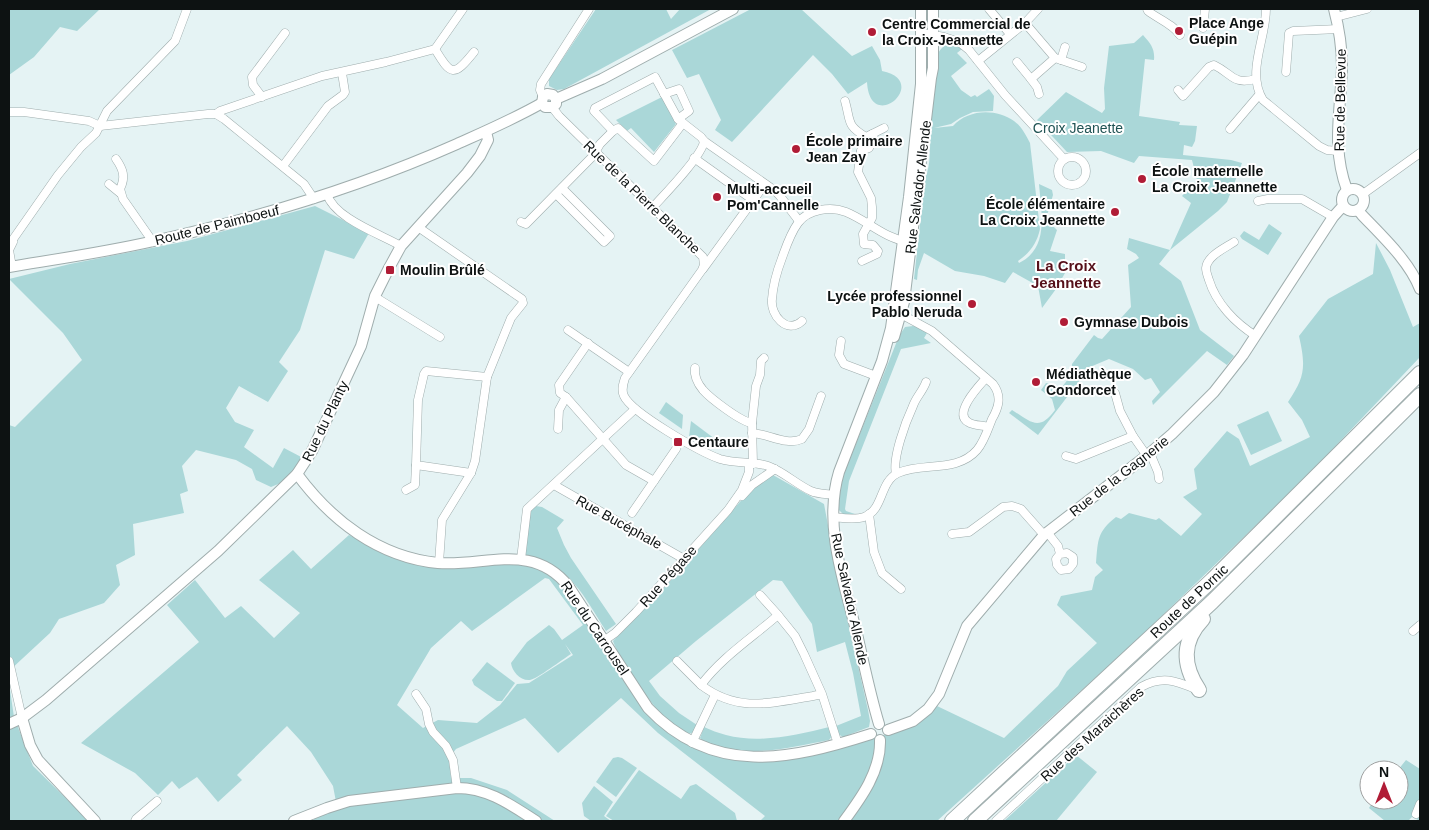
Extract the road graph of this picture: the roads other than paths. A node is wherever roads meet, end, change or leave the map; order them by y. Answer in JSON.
{"nodes":[{"id":1,"x":187,"y":9,"type":"edge"},
{"id":2,"x":463,"y":9,"type":"edge"},
{"id":3,"x":589,"y":9,"type":"edge"},
{"id":4,"x":733,"y":9,"type":"edge"},
{"id":5,"x":921,"y":9,"type":"edge"},
{"id":6,"x":933,"y":9,"type":"edge"},
{"id":7,"x":989,"y":9,"type":"edge"},
{"id":8,"x":1038,"y":9,"type":"edge"},
{"id":9,"x":1148,"y":9,"type":"edge"},
{"id":10,"x":1205,"y":9,"type":"edge"},
{"id":11,"x":1266,"y":9,"type":"edge"},
{"id":12,"x":1367,"y":9,"type":"edge"},
{"id":13,"x":1335,"y":13,"type":"edge"},
{"id":14,"x":1025,"y":23,"type":"junction"},
{"id":15,"x":1203,"y":28,"type":"dead end"},
{"id":16,"x":1339,"y":29,"type":"junction"},
{"id":17,"x":285,"y":33,"type":"dead end"},
{"id":18,"x":922,"y":33,"type":"junction"},
{"id":19,"x":1010,"y":34,"type":"junction"},
{"id":20,"x":934,"y":35,"type":"junction"},
{"id":21,"x":1180,"y":35,"type":"dead end"},
{"id":22,"x":1065,"y":47,"type":"dead end"},
{"id":23,"x":435,"y":49,"type":"junction"},
{"id":24,"x":474,"y":52,"type":"dead end"},
{"id":25,"x":1058,"y":59,"type":"junction"},
{"id":26,"x":978,"y":61,"type":"junction"},
{"id":27,"x":1016,"y":62,"type":"dead end"},
{"id":28,"x":1082,"y":67,"type":"dead end"},
{"id":29,"x":342,"y":72,"type":"junction"},
{"id":30,"x":1286,"y":72,"type":"dead end"},
{"id":31,"x":1031,"y":79,"type":"junction"},
{"id":32,"x":1256,"y":79,"type":"junction"},
{"id":33,"x":1178,"y":90,"type":"dead end"},
{"id":34,"x":664,"y":94,"type":"junction"},
{"id":35,"x":1039,"y":94,"type":"dead end"},
{"id":36,"x":1259,"y":95,"type":"junction"},
{"id":37,"x":262,"y":97,"type":"junction"},
{"id":38,"x":548,"y":101,"type":"junction"},
{"id":39,"x":845,"y":101,"type":"dead end"},
{"id":40,"x":9,"y":112,"type":"edge"},
{"id":41,"x":216,"y":114,"type":"junction"},
{"id":42,"x":680,"y":121,"type":"junction"},
{"id":43,"x":100,"y":126,"type":"junction"},
{"id":44,"x":884,"y":128,"type":"dead end"},
{"id":45,"x":1230,"y":129,"type":"dead end"},
{"id":46,"x":613,"y":130,"type":"junction"},
{"id":47,"x":487,"y":134,"type":"junction"},
{"id":48,"x":869,"y":136,"type":"junction"},
{"id":49,"x":704,"y":141,"type":"junction"},
{"id":50,"x":595,"y":151,"type":"junction"},
{"id":51,"x":1338,"y":151,"type":"junction"},
{"id":52,"x":1420,"y":154,"type":"edge"},
{"id":53,"x":694,"y":158,"type":"junction"},
{"id":54,"x":116,"y":159,"type":"dead end"},
{"id":55,"x":1064,"y":159,"type":"dead end"},
{"id":56,"x":283,"y":166,"type":"junction"},
{"id":57,"x":109,"y":184,"type":"dead end"},
{"id":58,"x":765,"y":184,"type":"junction"},
{"id":59,"x":1347,"y":190,"type":"junction"},
{"id":60,"x":559,"y":191,"type":"junction"},
{"id":61,"x":120,"y":193,"type":"junction"},
{"id":62,"x":327,"y":194,"type":"junction"},
{"id":63,"x":1363,"y":194,"type":"junction"},
{"id":64,"x":314,"y":199,"type":"junction"},
{"id":65,"x":753,"y":200,"type":"junction"},
{"id":66,"x":1258,"y":202,"type":"dead end"},
{"id":67,"x":1343,"y":206,"type":"junction"},
{"id":68,"x":653,"y":207,"type":"junction"},
{"id":69,"x":1358,"y":210,"type":"junction"},
{"id":70,"x":1333,"y":217,"type":"junction"},
{"id":71,"x":799,"y":221,"type":"junction"},
{"id":72,"x":521,"y":222,"type":"dead end"},
{"id":73,"x":868,"y":225,"type":"junction"},
{"id":74,"x":418,"y":227,"type":"junction"},
{"id":75,"x":907,"y":241,"type":"junction"},
{"id":76,"x":11,"y":242,"type":"edge"},
{"id":77,"x":153,"y":242,"type":"junction"},
{"id":78,"x":1234,"y":242,"type":"dead end"},
{"id":79,"x":401,"y":246,"type":"junction"},
{"id":80,"x":862,"y":261,"type":"dead end"},
{"id":81,"x":10,"y":267,"type":"edge"},
{"id":82,"x":702,"y":270,"type":"junction"},
{"id":83,"x":1420,"y":289,"type":"edge"},
{"id":84,"x":375,"y":297,"type":"junction"},
{"id":85,"x":897,"y":312,"type":"junction"},
{"id":86,"x":802,"y":321,"type":"dead end"},
{"id":87,"x":568,"y":330,"type":"dead end"},
{"id":88,"x":1256,"y":336,"type":"junction"},
{"id":89,"x":440,"y":337,"type":"dead end"},
{"id":90,"x":841,"y":341,"type":"dead end"},
{"id":91,"x":588,"y":343,"type":"junction"},
{"id":92,"x":764,"y":358,"type":"dead end"},
{"id":93,"x":695,"y":368,"type":"dead end"},
{"id":94,"x":629,"y":372,"type":"junction"},
{"id":95,"x":1420,"y":373,"type":"edge"},
{"id":96,"x":876,"y":376,"type":"junction"},
{"id":97,"x":487,"y":377,"type":"junction"},
{"id":98,"x":986,"y":378,"type":"junction"},
{"id":99,"x":926,"y":382,"type":"dead end"},
{"id":100,"x":1115,"y":393,"type":"dead end"},
{"id":101,"x":1420,"y":395,"type":"edge"},
{"id":102,"x":821,"y":396,"type":"dead end"},
{"id":103,"x":566,"y":397,"type":"junction"},
{"id":104,"x":635,"y":409,"type":"junction"},
{"id":105,"x":752,"y":423,"type":"junction"},
{"id":106,"x":988,"y":427,"type":"junction"},
{"id":107,"x":558,"y":429,"type":"dead end"},
{"id":108,"x":752,"y":433,"type":"junction"},
{"id":109,"x":1134,"y":436,"type":"junction"},
{"id":110,"x":603,"y":440,"type":"junction"},
{"id":111,"x":676,"y":449,"type":"dead end"},
{"id":112,"x":1149,"y":455,"type":"junction"},
{"id":113,"x":1066,"y":456,"type":"dead end"},
{"id":114,"x":751,"y":464,"type":"junction"},
{"id":115,"x":416,"y":465,"type":"junction"},
{"id":116,"x":775,"y":469,"type":"junction"},
{"id":117,"x":471,"y":473,"type":"junction"},
{"id":118,"x":298,"y":474,"type":"junction"},
{"id":119,"x":896,"y":474,"type":"junction"},
{"id":120,"x":1159,"y":479,"type":"dead end"},
{"id":121,"x":654,"y":481,"type":"junction"},
{"id":122,"x":554,"y":485,"type":"junction"},
{"id":123,"x":406,"y":490,"type":"dead end"},
{"id":124,"x":834,"y":495,"type":"junction"},
{"id":125,"x":728,"y":510,"type":"junction"},
{"id":126,"x":632,"y":513,"type":"dead end"},
{"id":127,"x":869,"y":514,"type":"junction"},
{"id":128,"x":833,"y":518,"type":"junction"},
{"id":129,"x":1046,"y":533,"type":"junction"},
{"id":130,"x":952,"y":534,"type":"dead end"},
{"id":131,"x":1060,"y":554,"type":"dead end"},
{"id":132,"x":684,"y":559,"type":"junction"},
{"id":133,"x":521,"y":560,"type":"junction"},
{"id":134,"x":439,"y":563,"type":"junction"},
{"id":135,"x":1229,"y":585,"type":"junction"},
{"id":136,"x":902,"y":589,"type":"dead end"},
{"id":137,"x":760,"y":595,"type":"dead end"},
{"id":138,"x":778,"y":615,"type":"junction"},
{"id":139,"x":1420,"y":625,"type":"edge"},
{"id":140,"x":1413,"y":631,"type":"dead end"},
{"id":141,"x":605,"y":640,"type":"junction"},
{"id":142,"x":9,"y":661,"type":"edge"},
{"id":143,"x":677,"y":661,"type":"dead end"},
{"id":144,"x":701,"y":685,"type":"junction"},
{"id":145,"x":1200,"y":690,"type":"joint"},
{"id":146,"x":416,"y":694,"type":"dead end"},
{"id":147,"x":822,"y":694,"type":"junction"},
{"id":148,"x":715,"y":695,"type":"junction"},
{"id":149,"x":22,"y":718,"type":"junction"},
{"id":150,"x":9,"y":724,"type":"edge"},
{"id":151,"x":879,"y":724,"type":"junction"},
{"id":152,"x":888,"y":730,"type":"junction"},
{"id":153,"x":871,"y":734,"type":"junction"},
{"id":154,"x":880,"y":740,"type":"junction"},
{"id":155,"x":692,"y":742,"type":"junction"},
{"id":156,"x":838,"y":744,"type":"junction"},
{"id":157,"x":457,"y":788,"type":"junction"},
{"id":158,"x":157,"y":800,"type":"dead end"},
{"id":159,"x":1420,"y":804,"type":"edge"},
{"id":160,"x":1416,"y":814,"type":"dead end"},
{"id":161,"x":95,"y":821,"type":"edge"},
{"id":162,"x":136,"y":821,"type":"edge"},
{"id":163,"x":294,"y":821,"type":"edge"},
{"id":164,"x":536,"y":821,"type":"edge"},
{"id":165,"x":844,"y":821,"type":"edge"},
{"id":166,"x":952,"y":821,"type":"edge"},
{"id":167,"x":975,"y":821,"type":"edge"},
{"id":168,"x":996,"y":821,"type":"edge"}],
"edges":[{"from":1,"to":43,"type":"street"},
{"from":2,"to":23,"type":"street"},
{"from":3,"to":38,"type":"street","name":"Rue de la Pierre Blanche"},
{"from":4,"to":38,"type":"street","name":"Route de Paimboeuf"},
{"from":5,"to":18,"type":"street","name":"Rue Salvador Allende"},
{"from":6,"to":20,"type":"street","name":"Rue Salvador Allende"},
{"from":7,"to":19,"type":"street"},
{"from":8,"to":14,"type":"street"},
{"from":9,"to":21,"type":"street"},
{"from":10,"to":15,"type":"street"},
{"from":11,"to":32,"type":"street"},
{"from":12,"to":13,"type":"street"},
{"from":13,"to":16,"type":"street","name":"Rue de Bellevue"},
{"from":14,"to":19,"type":"street"},
{"from":14,"to":25,"type":"street"},
{"from":16,"to":30,"type":"street"},
{"from":16,"to":51,"type":"street","name":"Rue de Bellevue"},
{"from":17,"to":37,"type":"street"},
{"from":18,"to":20,"type":"street"},
{"from":18,"to":75,"type":"street","name":"Rue Salvador Allende"},
{"from":19,"to":26,"type":"street"},
{"from":20,"to":26,"type":"street"},
{"from":20,"to":75,"type":"street","name":"Rue Salvador Allende"},
{"from":22,"to":25,"type":"street"},
{"from":23,"to":24,"type":"street"},
{"from":23,"to":29,"type":"street"},
{"from":25,"to":28,"type":"street"},
{"from":25,"to":31,"type":"street"},
{"from":26,"to":55,"type":"street"},
{"from":27,"to":31,"type":"street"},
{"from":29,"to":37,"type":"street"},
{"from":29,"to":56,"type":"street"},
{"from":31,"to":35,"type":"street"},
{"from":32,"to":33,"type":"street"},
{"from":32,"to":36,"type":"street"},
{"from":34,"to":42,"type":"street"},
{"from":34,"to":42,"type":"street"},
{"from":34,"to":46,"type":"street"},
{"from":36,"to":45,"type":"street"},
{"from":36,"to":51,"type":"street"},
{"from":37,"to":41,"type":"street"},
{"from":38,"to":47,"type":"street","name":"Route de Paimboeuf"},
{"from":38,"to":50,"type":"street","name":"Rue de la Pierre Blanche"},
{"from":39,"to":48,"type":"street"},
{"from":40,"to":43,"type":"street"},
{"from":41,"to":43,"type":"street"},
{"from":41,"to":56,"type":"street"},
{"from":42,"to":46,"type":"street"},
{"from":42,"to":49,"type":"street"},
{"from":43,"to":76,"type":"street"},
{"from":44,"to":48,"type":"street"},
{"from":46,"to":50,"type":"street"},
{"from":47,"to":62,"type":"street","name":"Route de Paimboeuf"},
{"from":47,"to":74,"type":"street","name":"Rue du Planty"},
{"from":48,"to":73,"type":"street"},
{"from":49,"to":53,"type":"street"},
{"from":49,"to":58,"type":"street"},
{"from":50,"to":60,"type":"street"},
{"from":50,"to":68,"type":"street","name":"Rue de la Pierre Blanche"},
{"from":51,"to":59,"type":"street","name":"Rue de Bellevue"},
{"from":52,"to":63,"type":"street"},
{"from":53,"to":65,"type":"street"},
{"from":53,"to":68,"type":"street"},
{"from":54,"to":61,"type":"street"},
{"from":56,"to":64,"type":"street"},
{"from":57,"to":61,"type":"street"},
{"from":58,"to":65,"type":"street"},
{"from":58,"to":71,"type":"street"},
{"from":59,"to":63,"type":"street"},
{"from":59,"to":67,"type":"street"},
{"from":60,"to":60,"type":"street"},
{"from":60,"to":72,"type":"street"},
{"from":61,"to":77,"type":"street"},
{"from":62,"to":64,"type":"street","name":"Route de Paimboeuf"},
{"from":62,"to":79,"type":"street"},
{"from":63,"to":69,"type":"street"},
{"from":64,"to":77,"type":"street","name":"Route de Paimboeuf"},
{"from":65,"to":82,"type":"street"},
{"from":66,"to":70,"type":"street"},
{"from":67,"to":69,"type":"street"},
{"from":67,"to":70,"type":"street","name":"Rue de la Gagnerie"},
{"from":68,"to":82,"type":"street","name":"Rue de la Pierre Blanche"},
{"from":69,"to":83,"type":"street"},
{"from":70,"to":88,"type":"street","name":"Rue de la Gagnerie"},
{"from":71,"to":73,"type":"street"},
{"from":71,"to":86,"type":"street"},
{"from":73,"to":75,"type":"street"},
{"from":73,"to":80,"type":"street"},
{"from":74,"to":79,"type":"street","name":"Rue du Planty"},
{"from":74,"to":97,"type":"street"},
{"from":75,"to":85,"type":"street","name":"Rue Salvador Allende"},
{"from":76,"to":81,"type":"street"},
{"from":77,"to":81,"type":"street","name":"Route de Paimboeuf"},
{"from":78,"to":88,"type":"street"},
{"from":79,"to":84,"type":"street","name":"Rue du Planty"},
{"from":82,"to":94,"type":"street","name":"Rue de la Pierre Blanche"},
{"from":84,"to":89,"type":"street"},
{"from":84,"to":118,"type":"street","name":"Rue du Planty"},
{"from":85,"to":96,"type":"street","name":"Rue Salvador Allende"},
{"from":85,"to":98,"type":"street"},
{"from":87,"to":91,"type":"street"},
{"from":88,"to":112,"type":"street","name":"Rue de la Gagnerie"},
{"from":90,"to":96,"type":"street"},
{"from":91,"to":94,"type":"street"},
{"from":91,"to":103,"type":"street"},
{"from":92,"to":105,"type":"street","name":"Rue Pégase"},
{"from":93,"to":105,"type":"street"},
{"from":94,"to":104,"type":"street","name":"Rue de la Pierre Blanche"},
{"from":95,"to":166,"type":"highway","name":"Route de Pornic"},
{"from":96,"to":124,"type":"street","name":"Rue Salvador Allende"},
{"from":97,"to":115,"type":"street"},
{"from":97,"to":117,"type":"street"},
{"from":98,"to":106,"type":"street"},
{"from":98,"to":106,"type":"street"},
{"from":99,"to":119,"type":"street"},
{"from":100,"to":109,"type":"street"},
{"from":101,"to":135,"type":"highway","name":"Route de Pornic"},
{"from":102,"to":108,"type":"street"},
{"from":103,"to":107,"type":"street"},
{"from":103,"to":110,"type":"street"},
{"from":104,"to":110,"type":"street"},
{"from":104,"to":114,"type":"street","name":"Rue de la Pierre Blanche"},
{"from":105,"to":108,"type":"street","name":"Rue Pégase"},
{"from":106,"to":119,"type":"street"},
{"from":108,"to":114,"type":"street","name":"Rue Pégase"},
{"from":109,"to":112,"type":"street"},
{"from":109,"to":113,"type":"street"},
{"from":110,"to":121,"type":"street"},
{"from":110,"to":122,"type":"street"},
{"from":111,"to":121,"type":"street"},
{"from":112,"to":120,"type":"street"},
{"from":112,"to":129,"type":"street","name":"Rue de la Gagnerie"},
{"from":114,"to":116,"type":"street","name":"Rue de la Pierre Blanche"},
{"from":114,"to":125,"type":"street","name":"Rue Pégase"},
{"from":115,"to":117,"type":"street"},
{"from":115,"to":123,"type":"street"},
{"from":116,"to":124,"type":"street","name":"Rue de la Pierre Blanche"},
{"from":116,"to":125,"type":"street","name":"Rue Pégase"},
{"from":117,"to":134,"type":"street"},
{"from":118,"to":134,"type":"street","name":"Rue du Carrousel"},
{"from":118,"to":149,"type":"street","name":"Rue du Planty"},
{"from":119,"to":127,"type":"street"},
{"from":121,"to":126,"type":"street"},
{"from":122,"to":132,"type":"street","name":"Rue Bucéphale"},
{"from":122,"to":133,"type":"street"},
{"from":124,"to":128,"type":"street","name":"Rue Salvador Allende"},
{"from":125,"to":132,"type":"street","name":"Rue Pégase"},
{"from":127,"to":128,"type":"street"},
{"from":127,"to":136,"type":"street"},
{"from":128,"to":151,"type":"street","name":"Rue Salvador Allende"},
{"from":129,"to":130,"type":"street"},
{"from":129,"to":131,"type":"street"},
{"from":129,"to":152,"type":"street","name":"Rue de la Gagnerie"},
{"from":132,"to":141,"type":"street","name":"Rue Pégase"},
{"from":133,"to":134,"type":"street","name":"Rue du Carrousel"},
{"from":133,"to":141,"type":"street","name":"Rue du Carrousel"},
{"from":135,"to":145,"type":"highway"},
{"from":135,"to":167,"type":"highway","name":"Route de Pornic"},
{"from":137,"to":138,"type":"street"},
{"from":138,"to":144,"type":"street"},
{"from":138,"to":147,"type":"street"},
{"from":139,"to":140,"type":"street"},
{"from":141,"to":155,"type":"street","name":"Rue du Carrousel"},
{"from":142,"to":149,"type":"street"},
{"from":143,"to":144,"type":"street"},
{"from":144,"to":148,"type":"street"},
{"from":145,"to":168,"type":"street","name":"Rue des Maraichères"},
{"from":146,"to":157,"type":"street"},
{"from":147,"to":148,"type":"street"},
{"from":147,"to":156,"type":"street"},
{"from":148,"to":155,"type":"street"},
{"from":149,"to":150,"type":"street","name":"Rue du Planty"},
{"from":149,"to":161,"type":"street"},
{"from":151,"to":152,"type":"street"},
{"from":151,"to":153,"type":"street"},
{"from":152,"to":154,"type":"street"},
{"from":153,"to":154,"type":"street"},
{"from":153,"to":156,"type":"street","name":"Rue du Carrousel"},
{"from":154,"to":165,"type":"street"},
{"from":155,"to":156,"type":"street","name":"Rue du Carrousel"},
{"from":157,"to":163,"type":"street"},
{"from":157,"to":164,"type":"street"},
{"from":158,"to":162,"type":"street"},
{"from":159,"to":160,"type":"street"}]}
